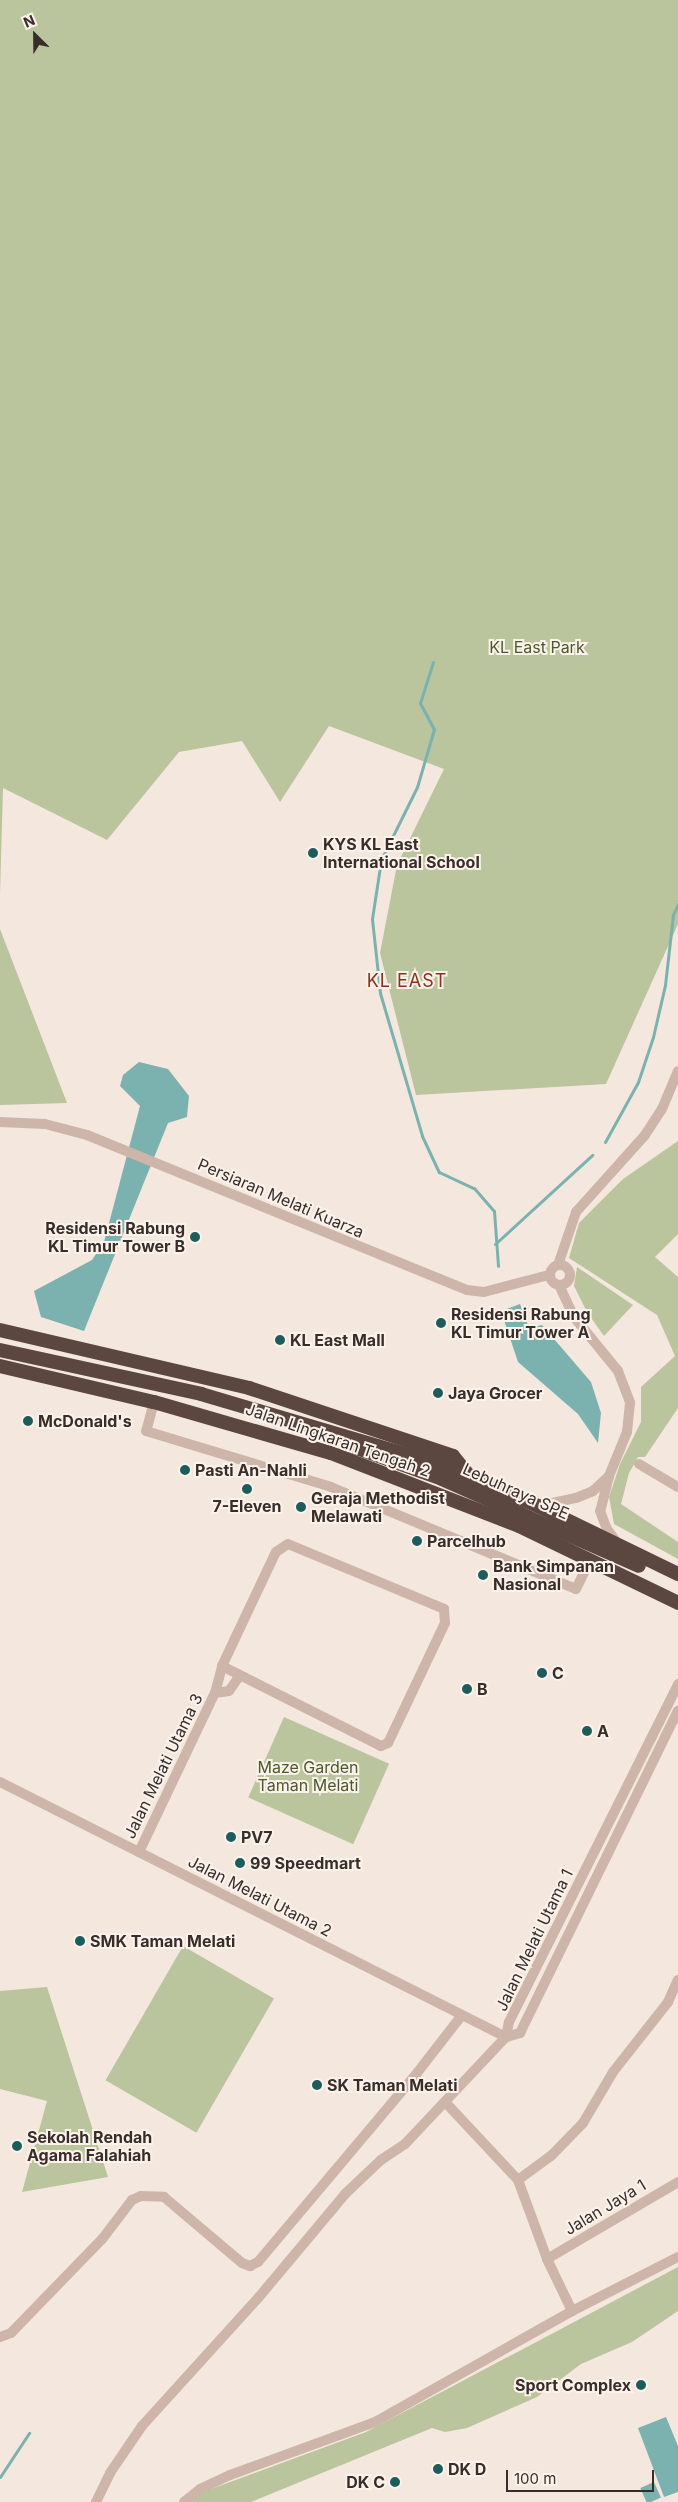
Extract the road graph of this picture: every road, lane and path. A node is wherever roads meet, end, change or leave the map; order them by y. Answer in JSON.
{"nodes":[{"id":1,"x":678,"y":1071,"type":"edge"},
{"id":2,"x":0,"y":1122,"type":"edge"},
{"id":3,"x":558,"y":1265,"type":"junction"},
{"id":4,"x":550,"y":1275,"type":"junction"},
{"id":5,"x":559,"y":1285,"type":"junction"},
{"id":6,"x":0,"y":1330,"type":"edge"},
{"id":7,"x":0,"y":1350,"type":"edge"},
{"id":8,"x":0,"y":1366,"type":"edge"},
{"id":9,"x":154,"y":1402,"type":"junction"},
{"id":10,"x":340,"y":1433,"type":"junction"},
{"id":11,"x":639,"y":1464,"type":"dead end"},
{"id":12,"x":469,"y":1476,"type":"junction"},
{"id":13,"x":610,"y":1476,"type":"junction"},
{"id":14,"x":678,"y":1487,"type":"edge"},
{"id":15,"x":538,"y":1506,"type":"junction"},
{"id":16,"x":620,"y":1546,"type":"junction"},
{"id":17,"x":590,"y":1560,"type":"junction"},
{"id":18,"x":678,"y":1574,"type":"edge"},
{"id":19,"x":678,"y":1585,"type":"edge"},
{"id":20,"x":673,"y":1600,"type":"edge"},
{"id":21,"x":678,"y":1610,"type":"edge"},
{"id":22,"x":222,"y":1666,"type":"junction"},
{"id":23,"x":240,"y":1675,"type":"junction"},
{"id":24,"x":678,"y":1684,"type":"edge"},
{"id":25,"x":215,"y":1693,"type":"junction"},
{"id":26,"x":678,"y":1711,"type":"edge"},
{"id":27,"x":0,"y":1782,"type":"edge"},
{"id":28,"x":139,"y":1852,"type":"junction"},
{"id":29,"x":678,"y":1980,"type":"edge"},
{"id":30,"x":462,"y":2015,"type":"junction"},
{"id":31,"x":506,"y":2037,"type":"junction"},
{"id":32,"x":446,"y":2103,"type":"junction"},
{"id":33,"x":518,"y":2180,"type":"junction"},
{"id":34,"x":678,"y":2182,"type":"edge"},
{"id":35,"x":678,"y":2257,"type":"edge"},
{"id":36,"x":547,"y":2259,"type":"junction"},
{"id":37,"x":572,"y":2311,"type":"junction"},
{"id":38,"x":0,"y":2337,"type":"edge"},
{"id":39,"x":96,"y":2502,"type":"edge"},
{"id":40,"x":184,"y":2502,"type":"edge"}],
"edges":[{"from":1,"to":3,"type":"street"},
{"from":2,"to":4,"type":"street","name":"Persiaran Melati Kuarza"},
{"from":3,"to":4,"type":"street"},
{"from":3,"to":5,"type":"street"},
{"from":4,"to":5,"type":"street"},
{"from":5,"to":13,"type":"street"},
{"from":6,"to":12,"type":"highway"},
{"from":7,"to":10,"type":"highway","name":"Jalan Lingkaran Tengah 2"},
{"from":8,"to":9,"type":"highway","name":"Jalan Lingkaran Tengah 2"},
{"from":9,"to":17,"type":"highway","name":"Jalan Lingkaran Tengah 2"},
{"from":9,"to":17,"type":"street"},
{"from":10,"to":12,"type":"highway","name":"Jalan Lingkaran Tengah 2"},
{"from":10,"to":19,"type":"highway","name":"Lebuhraya SPE"},
{"from":11,"to":14,"type":"street"},
{"from":12,"to":15,"type":"highway","name":"Jalan Lingkaran Tengah 2"},
{"from":13,"to":15,"type":"street"},
{"from":13,"to":16,"type":"street"},
{"from":15,"to":16,"type":"highway","name":"Jalan Lingkaran Tengah 2"},
{"from":16,"to":18,"type":"highway","name":"Jalan Lingkaran Tengah 2"},
{"from":17,"to":20,"type":"highway","name":"Jalan Lingkaran Tengah 2"},
{"from":20,"to":21,"type":"street"},
{"from":22,"to":23,"type":"street"},
{"from":22,"to":23,"type":"street","name":"Jalan Melati Utama 3"},
{"from":22,"to":25,"type":"street","name":"Jalan Melati Utama 3"},
{"from":23,"to":25,"type":"street"},
{"from":24,"to":31,"type":"street","name":"Jalan Melati Utama 1"},
{"from":25,"to":28,"type":"street","name":"Jalan Melati Utama 3"},
{"from":26,"to":31,"type":"street","name":"Jalan Melati Utama 1"},
{"from":27,"to":28,"type":"street","name":"Jalan Melati Utama 2"},
{"from":28,"to":30,"type":"street","name":"Jalan Melati Utama 2"},
{"from":29,"to":33,"type":"street"},
{"from":30,"to":31,"type":"street","name":"Jalan Melati Utama 2"},
{"from":30,"to":38,"type":"street"},
{"from":31,"to":32,"type":"street"},
{"from":32,"to":33,"type":"street"},
{"from":32,"to":39,"type":"street"},
{"from":33,"to":36,"type":"street"},
{"from":34,"to":36,"type":"street","name":"Jalan Jaya 1"},
{"from":35,"to":37,"type":"street"},
{"from":36,"to":37,"type":"street"},
{"from":37,"to":40,"type":"street"}]}
